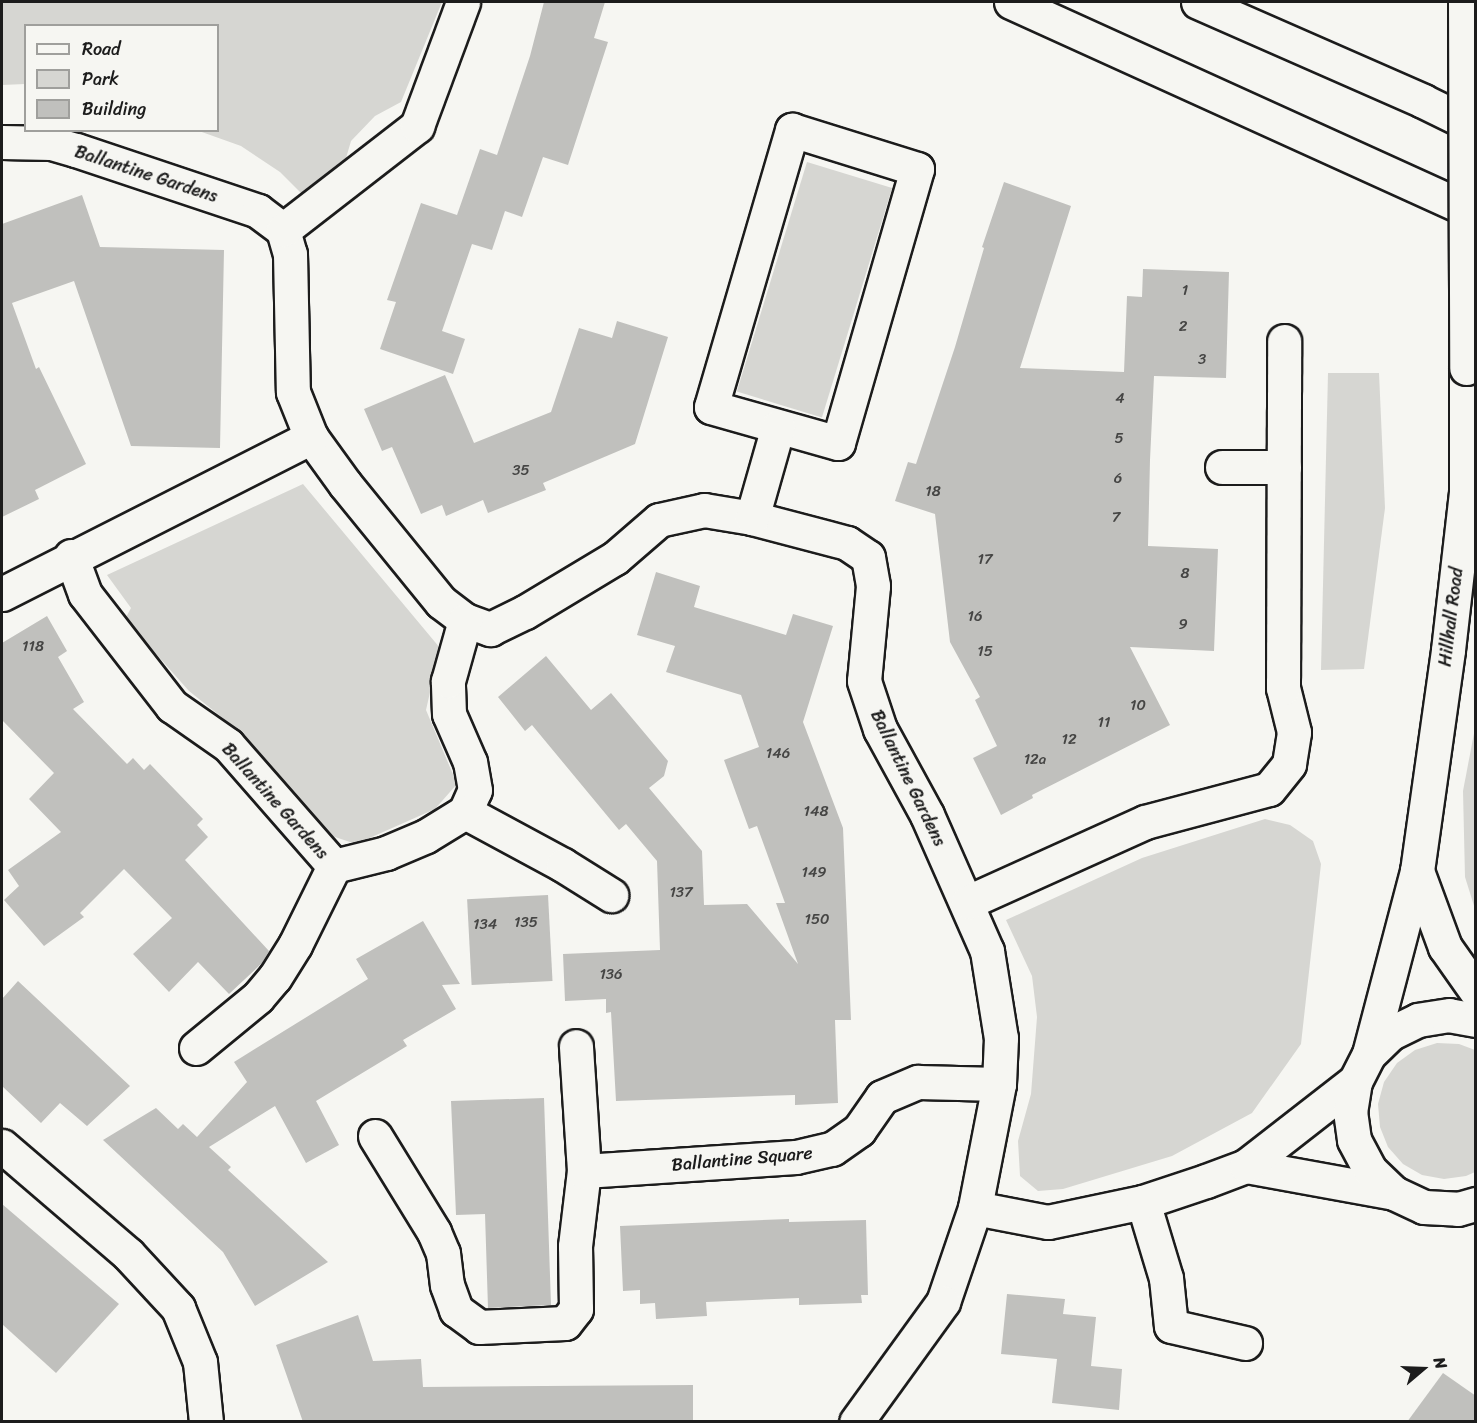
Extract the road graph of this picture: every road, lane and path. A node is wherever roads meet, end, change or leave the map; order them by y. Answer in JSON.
{"nodes":[{"id":1,"x":463,"y":2,"type":"edge"},
{"id":2,"x":1011,"y":2,"type":"edge"},
{"id":3,"x":1198,"y":2,"type":"edge"},
{"id":4,"x":1465,"y":2,"type":"edge"},
{"id":5,"x":1476,"y":127,"type":"edge"},
{"id":6,"x":2,"y":142,"type":"edge"},
{"id":7,"x":1476,"y":213,"type":"edge"},
{"id":8,"x":283,"y":230,"type":"junction"},
{"id":9,"x":1284,"y":341,"type":"dead end"},
{"id":10,"x":778,"y":427,"type":"junction"},
{"id":11,"x":311,"y":437,"type":"junction"},
{"id":12,"x":1222,"y":466,"type":"dead end"},
{"id":13,"x":1284,"y":467,"type":"junction"},
{"id":14,"x":752,"y":518,"type":"junction"},
{"id":15,"x":70,"y":556,"type":"junction"},
{"id":16,"x":2,"y":594,"type":"edge"},
{"id":17,"x":465,"y":620,"type":"junction"},
{"id":18,"x":465,"y":812,"type":"junction"},
{"id":19,"x":334,"y":866,"type":"junction"},
{"id":20,"x":1417,"y":870,"type":"junction"},
{"id":21,"x":611,"y":895,"type":"dead end"},
{"id":22,"x":968,"y":902,"type":"junction"},
{"id":23,"x":1476,"y":991,"type":"edge"},
{"id":24,"x":1476,"y":1020,"type":"edge"},
{"id":25,"x":576,"y":1046,"type":"dead end"},
{"id":26,"x":196,"y":1048,"type":"dead end"},
{"id":27,"x":1362,"y":1068,"type":"junction"},
{"id":28,"x":999,"y":1084,"type":"junction"},
{"id":29,"x":375,"y":1136,"type":"dead end"},
{"id":30,"x":2,"y":1146,"type":"edge"},
{"id":31,"x":1246,"y":1166,"type":"junction"},
{"id":32,"x":584,"y":1171,"type":"junction"},
{"id":33,"x":1394,"y":1193,"type":"junction"},
{"id":34,"x":1143,"y":1202,"type":"junction"},
{"id":35,"x":975,"y":1208,"type":"junction"},
{"id":36,"x":1470,"y":1209,"type":"edge"},
{"id":37,"x":1245,"y":1343,"type":"dead end"},
{"id":38,"x":206,"y":1422,"type":"edge"},
{"id":39,"x":856,"y":1422,"type":"edge"}],
"edges":[{"from":1,"to":8,"type":"main road"},
{"from":2,"to":7,"type":"main road"},
{"from":3,"to":5,"type":"main road"},
{"from":4,"to":20,"type":"main road","name":"Hillhall Road","bridge":true},
{"from":6,"to":8,"type":"main road","name":"Ballantine Gardens"},
{"from":8,"to":11,"type":"main road","name":"Ballantine Gardens"},
{"from":9,"to":13,"type":"main road"},
{"from":10,"to":10,"type":"main road"},
{"from":10,"to":14,"type":"main road"},
{"from":11,"to":15,"type":"main road"},
{"from":11,"to":17,"type":"main road","name":"Ballantine Gardens"},
{"from":12,"to":13,"type":"main road"},
{"from":13,"to":22,"type":"main road"},
{"from":14,"to":17,"type":"main road","name":"Ballantine Gardens"},
{"from":14,"to":22,"type":"main road","name":"Ballantine Gardens"},
{"from":15,"to":16,"type":"main road"},
{"from":15,"to":19,"type":"main road","name":"Ballantine Gardens"},
{"from":17,"to":18,"type":"main road"},
{"from":18,"to":19,"type":"main road","name":"Ballantine Gardens"},
{"from":18,"to":21,"type":"main road"},
{"from":19,"to":26,"type":"main road"},
{"from":20,"to":23,"type":"main road","name":"Hillhall Road"},
{"from":20,"to":27,"type":"main road","name":"Hillhall Road"},
{"from":22,"to":28,"type":"main road","name":"Ballantine Gardens"},
{"from":24,"to":27,"type":"main road"},
{"from":25,"to":32,"type":"main road"},
{"from":27,"to":31,"type":"main road"},
{"from":27,"to":33,"type":"main road","name":"Hillhall Road"},
{"from":28,"to":32,"type":"main road","name":"Ballantine Square"},
{"from":28,"to":35,"type":"main road","name":"Ballantine Gardens"},
{"from":29,"to":32,"type":"main road"},
{"from":30,"to":38,"type":"main road"},
{"from":31,"to":33,"type":"main road"},
{"from":31,"to":34,"type":"main road"},
{"from":33,"to":36,"type":"main road"},
{"from":34,"to":35,"type":"main road"},
{"from":34,"to":37,"type":"main road"},
{"from":35,"to":39,"type":"main road","name":"Ballantine Gardens"}]}
